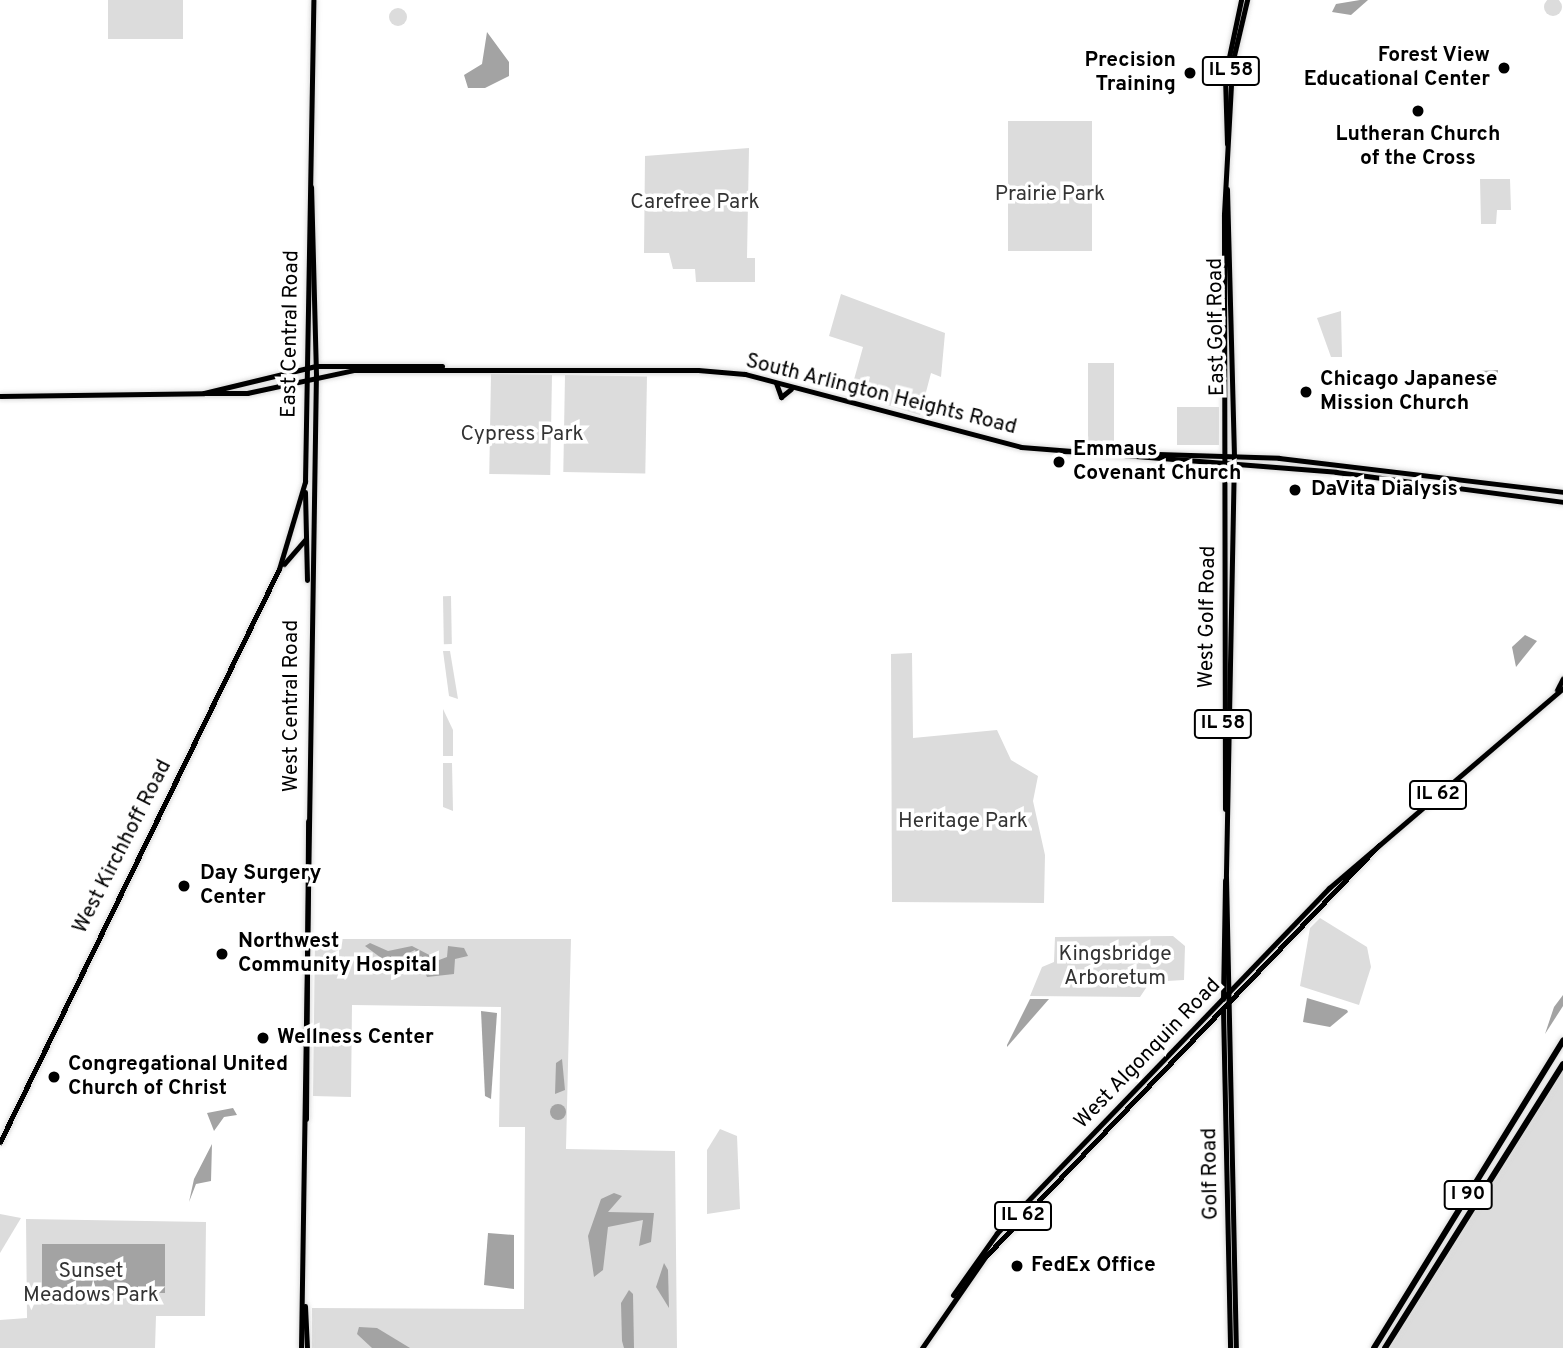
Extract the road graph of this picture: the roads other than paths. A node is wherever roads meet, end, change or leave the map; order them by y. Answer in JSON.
{"nodes":[{"id":1,"x":313,"y":0,"type":"edge"},
{"id":2,"x":1241,"y":0,"type":"edge"},
{"id":3,"x":1247,"y":0,"type":"edge"},
{"id":4,"x":1227,"y":144,"type":"junction"},
{"id":5,"x":311,"y":187,"type":"junction"},
{"id":6,"x":1227,"y":188,"type":"junction"},
{"id":7,"x":316,"y":366,"type":"junction"},
{"id":8,"x":442,"y":366,"type":"junction"},
{"id":9,"x":306,"y":369,"type":"junction"},
{"id":10,"x":316,"y":375,"type":"junction"},
{"id":11,"x":306,"y":377,"type":"junction"},
{"id":12,"x":776,"y":383,"type":"junction"},
{"id":13,"x":794,"y":388,"type":"junction"},
{"id":14,"x":204,"y":393,"type":"junction"},
{"id":15,"x":0,"y":397,"type":"edge"},
{"id":16,"x":1061,"y":452,"type":"junction"},
{"id":17,"x":1225,"y":456,"type":"junction"},
{"id":18,"x":1234,"y":456,"type":"junction"},
{"id":19,"x":1225,"y":465,"type":"junction"},
{"id":20,"x":1234,"y":465,"type":"junction"},
{"id":21,"x":305,"y":482,"type":"junction"},
{"id":22,"x":313,"y":482,"type":"joint"},
{"id":23,"x":1563,"y":492,"type":"edge"},
{"id":24,"x":1563,"y":502,"type":"edge"},
{"id":25,"x":313,"y":526,"type":"junction"},
{"id":26,"x":306,"y":540,"type":"junction"},
{"id":27,"x":279,"y":569,"type":"junction"},
{"id":28,"x":309,"y":594,"type":"junction"},
{"id":29,"x":1563,"y":678,"type":"edge"},
{"id":30,"x":1563,"y":688,"type":"edge"},
{"id":31,"x":1555,"y":693,"type":"junction"},
{"id":32,"x":1226,"y":812,"type":"junction"},
{"id":33,"x":1379,"y":845,"type":"junction"},
{"id":34,"x":1226,"y":877,"type":"junction"},
{"id":35,"x":1231,"y":969,"type":"junction"},
{"id":36,"x":1253,"y":970,"type":"junction"},
{"id":37,"x":1231,"y":992,"type":"junction"},
{"id":38,"x":1223,"y":1000,"type":"junction"},
{"id":39,"x":1231,"y":1001,"type":"junction"},
{"id":40,"x":1223,"y":1009,"type":"junction"},
{"id":41,"x":1563,"y":1041,"type":"edge"},
{"id":42,"x":1563,"y":1064,"type":"edge"},
{"id":43,"x":0,"y":1142,"type":"edge"},
{"id":44,"x":953,"y":1295,"type":"junction"},
{"id":45,"x":304,"y":1297,"type":"junction"},
{"id":46,"x":300,"y":1348,"type":"edge"},
{"id":47,"x":307,"y":1348,"type":"edge"},
{"id":48,"x":922,"y":1348,"type":"edge"},
{"id":49,"x":1230,"y":1348,"type":"edge"},
{"id":50,"x":1236,"y":1348,"type":"edge"},
{"id":51,"x":1374,"y":1348,"type":"edge"},
{"id":52,"x":1385,"y":1348,"type":"edge"}],
"edges":[{"from":1,"to":5,"type":"main road","name":"East Central Road"},
{"from":2,"to":4,"type":"main road","name":"East Golf Road","number":"IL 58"},
{"from":3,"to":4,"type":"main road","name":"East Golf Road","number":"IL 58"},
{"from":4,"to":6,"type":"main road","name":"East Golf Road","number":"IL 58"},
{"from":5,"to":7,"type":"main road","name":"East Central Road"},
{"from":5,"to":9,"type":"main road","name":"East Central Road"},
{"from":6,"to":17,"type":"main road","name":"East Golf Road","number":"IL 58"},
{"from":6,"to":18,"type":"main road","name":"East Golf Road","number":"IL 58"},
{"from":7,"to":8,"type":"main road","name":"South Arlington Heights Road"},
{"from":7,"to":9,"type":"main road","name":"South Arlington Heights Road"},
{"from":7,"to":10,"type":"main road","name":"East Central Road"},
{"from":8,"to":10,"type":"main road","name":"South Arlington Heights Road"},
{"from":8,"to":12,"type":"main road","name":"South Arlington Heights Road"},
{"from":9,"to":11,"type":"main road","name":"East Central Road"},
{"from":9,"to":14,"type":"main road","name":"South Arlington Heights Road"},
{"from":10,"to":11,"type":"main road","name":"South Arlington Heights Road"},
{"from":10,"to":22,"type":"main road","name":"East Central Road"},
{"from":11,"to":14,"type":"main road","name":"South Arlington Heights Road"},
{"from":11,"to":21,"type":"main road","name":"East Central Road"},
{"from":12,"to":13,"type":"main road","name":"South Arlington Heights Road"},
{"from":12,"to":13,"type":"main road"},
{"from":13,"to":16,"type":"main road","name":"South Arlington Heights Road"},
{"from":14,"to":15,"type":"main road","name":"South Arlington Heights Road"},
{"from":16,"to":17,"type":"main road","name":"South Arlington Heights Road"},
{"from":16,"to":19,"type":"main road","name":"South Arlington Heights Road"},
{"from":17,"to":18,"type":"main road","name":"South Arlington Heights Road"},
{"from":17,"to":19,"type":"main road","name":"East Golf Road","number":"IL 58"},
{"from":18,"to":20,"type":"main road","name":"East Golf Road","number":"IL 58"},
{"from":18,"to":23,"type":"main road","name":"South Arlington Heights Road"},
{"from":19,"to":20,"type":"main road","name":"South Arlington Heights Road"},
{"from":19,"to":32,"type":"main road","name":"West Golf Road","number":"IL 58"},
{"from":20,"to":24,"type":"main road","name":"South Arlington Heights Road"},
{"from":20,"to":32,"type":"main road","name":"West Golf Road","number":"IL 58"},
{"from":21,"to":26,"type":"main road","name":"West Central Road"},
{"from":21,"to":27,"type":"main road","name":"West Kirchhoff Road"},
{"from":22,"to":25,"type":"main road","name":"West Central Road"},
{"from":25,"to":26,"type":"main road","name":"West Kirchhoff Road"},
{"from":25,"to":28,"type":"main road","name":"West Central Road"},
{"from":26,"to":27,"type":"main road","name":"West Kirchhoff Road"},
{"from":26,"to":28,"type":"main road","name":"West Central Road"},
{"from":27,"to":43,"type":"main road","name":"West Kirchhoff Road"},
{"from":28,"to":45,"type":"main road","name":"West Central Road"},
{"from":29,"to":31,"type":"main road","name":"West Algonquin Road","number":"IL 62"},
{"from":30,"to":31,"type":"main road","name":"West Algonquin Road","number":"IL 62"},
{"from":31,"to":33,"type":"main road","name":"West Algonquin Road","number":"IL 62"},
{"from":32,"to":34,"type":"main road","name":"West Golf Road","number":"IL 58"},
{"from":33,"to":36,"type":"main road","name":"West Algonquin Road","number":"IL 62"},
{"from":33,"to":39,"type":"main road","name":"West Algonquin Road","number":"IL 62"},
{"from":34,"to":35,"type":"main road","name":"West Golf Road","number":"IL 58"},
{"from":34,"to":38,"type":"main road","name":"West Golf Road","number":"IL 58"},
{"from":35,"to":36,"type":"main road"},
{"from":35,"to":37,"type":"main road","name":"West Golf Road","number":"IL 58"},
{"from":36,"to":37,"type":"main road","name":"West Algonquin Road","number":"IL 62"},
{"from":37,"to":38,"type":"main road","name":"West Algonquin Road","number":"IL 62"},
{"from":37,"to":39,"type":"main road","name":"West Golf Road","number":"IL 58"},
{"from":38,"to":40,"type":"main road","name":"Golf Road","number":"IL 58"},
{"from":38,"to":44,"type":"main road","name":"West Algonquin Road","number":"IL 62"},
{"from":39,"to":40,"type":"main road","name":"West Algonquin Road","number":"IL 62"},
{"from":39,"to":50,"type":"main road","name":"Golf Road","number":"IL 58"},
{"from":40,"to":44,"type":"main road","name":"West Algonquin Road","number":"IL 62"},
{"from":40,"to":49,"type":"main road","name":"Golf Road","number":"IL 58"},
{"from":41,"to":51,"type":"highway","number":"I 90"},
{"from":42,"to":52,"type":"highway","number":"I 90"},
{"from":44,"to":48,"type":"main road","name":"West Algonquin Road","number":"IL 62"},
{"from":45,"to":46,"type":"main road","name":"West Central Road"},
{"from":45,"to":47,"type":"main road","name":"West Central Road"}]}
